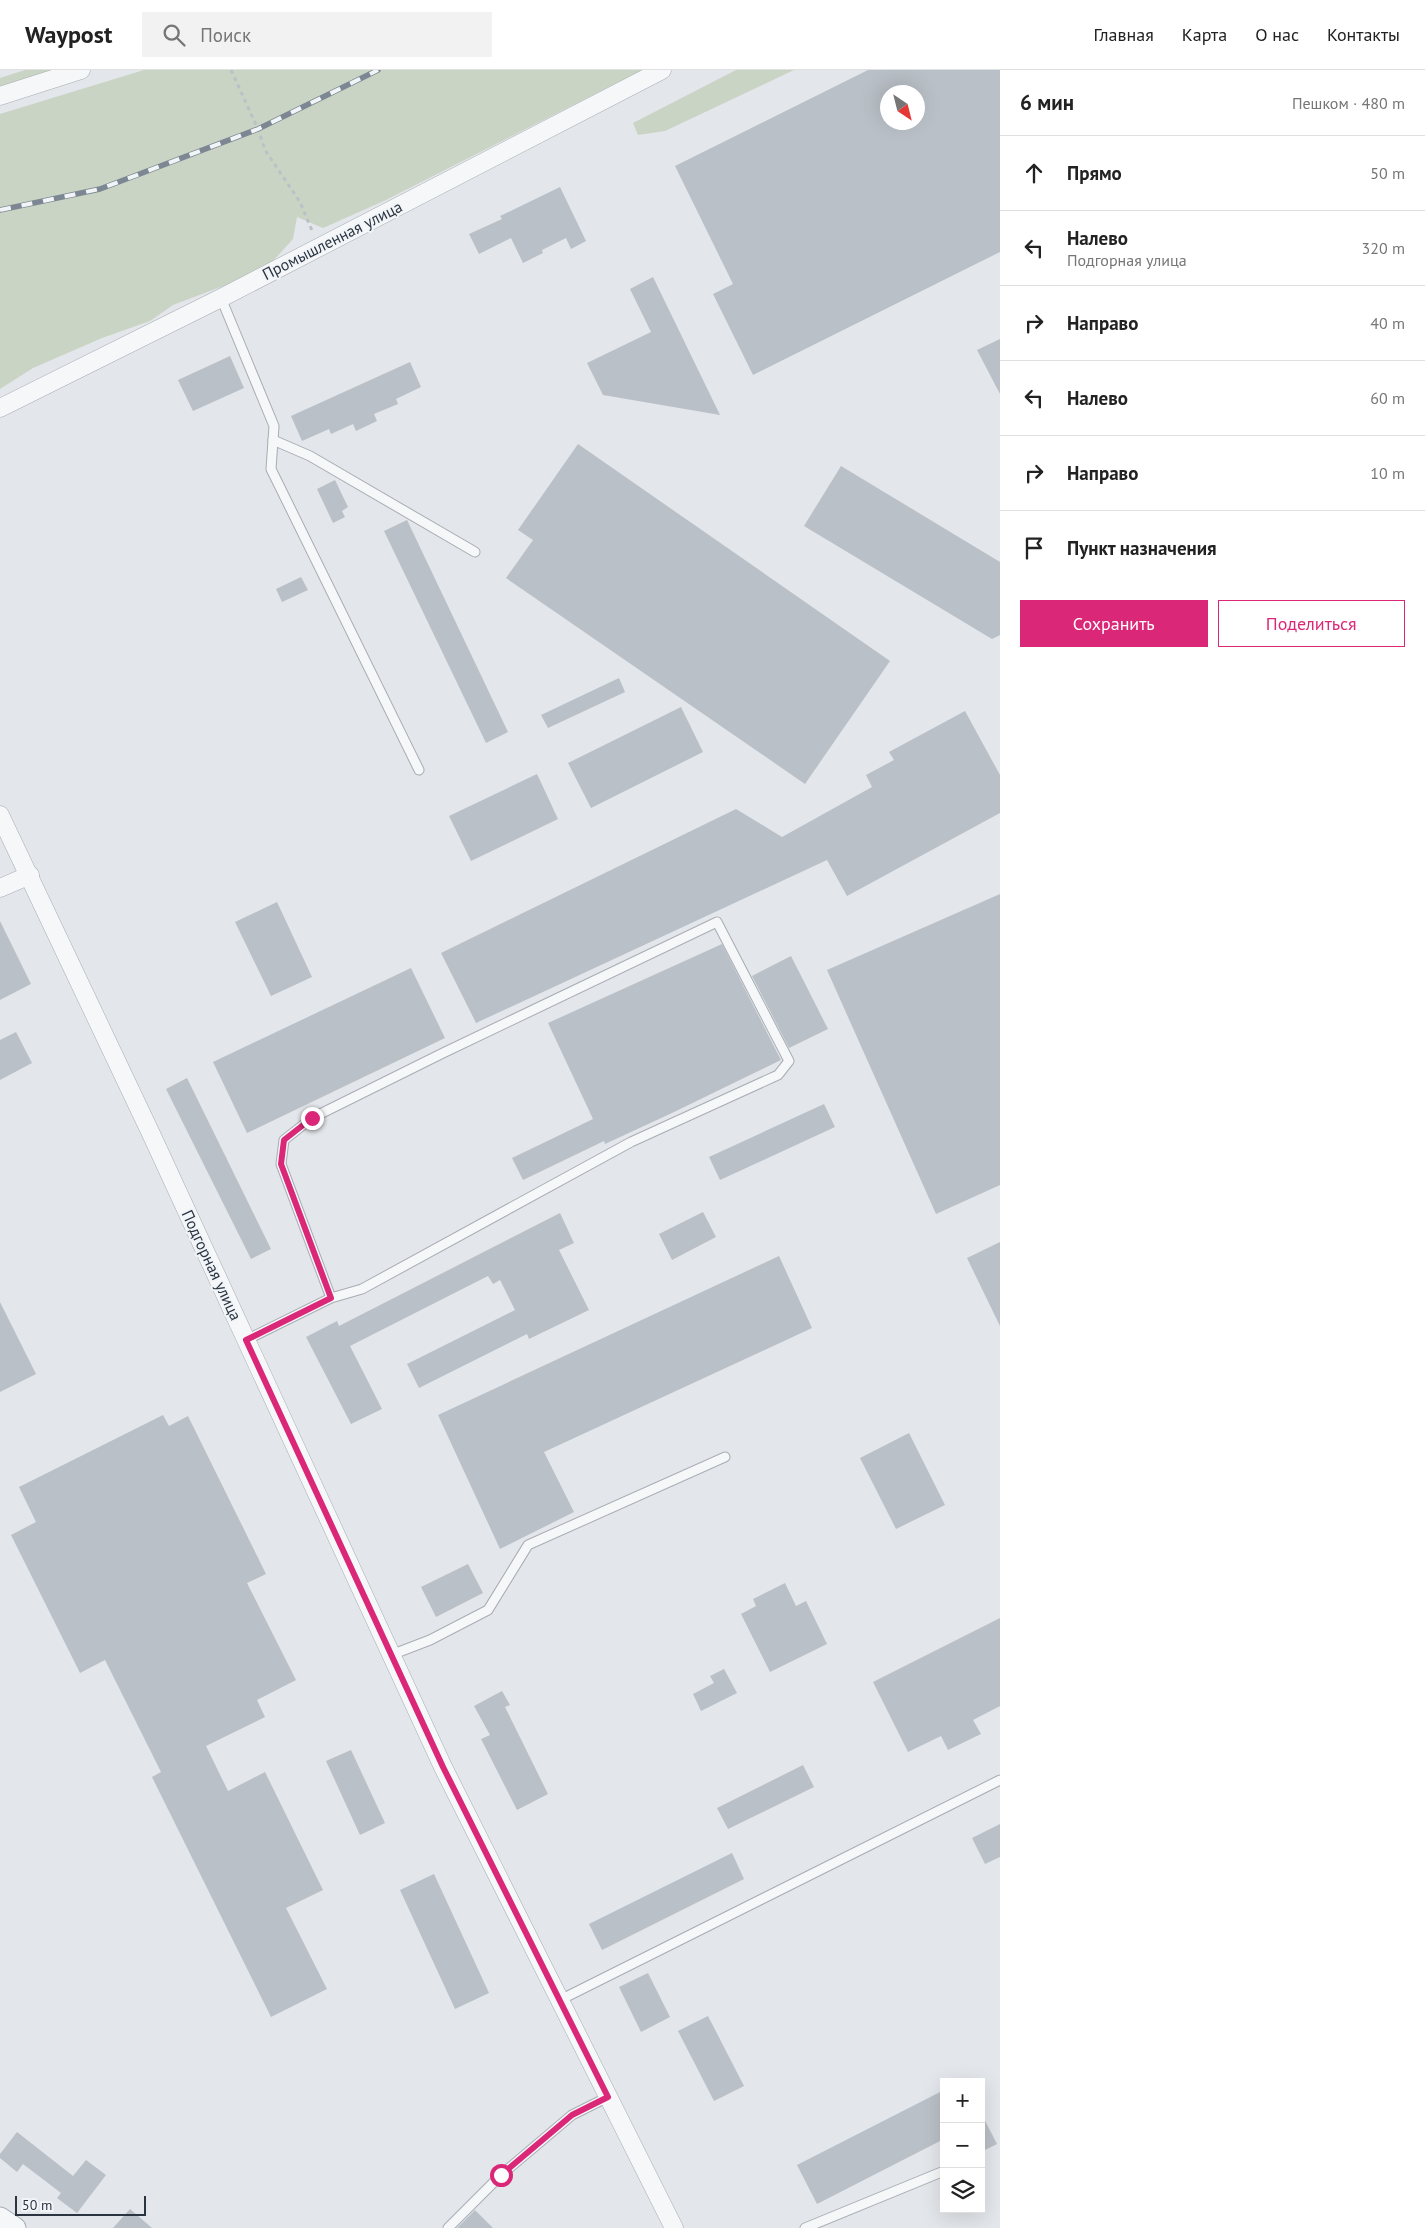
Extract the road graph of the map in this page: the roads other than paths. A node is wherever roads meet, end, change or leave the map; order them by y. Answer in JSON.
{"nodes":[{"id":1,"x":81,"y":70,"type":"edge"},
{"id":2,"x":662,"y":70,"type":"edge"},
{"id":3,"x":0,"y":96,"type":"edge"},
{"id":4,"x":220,"y":298,"type":"junction"},
{"id":5,"x":0,"y":408,"type":"edge"},
{"id":6,"x":273,"y":440,"type":"junction"},
{"id":7,"x":475,"y":552,"type":"dead end"},
{"id":8,"x":419,"y":770,"type":"dead end"},
{"id":9,"x":0,"y":815,"type":"edge"},
{"id":10,"x":30,"y":875,"type":"junction"},
{"id":11,"x":0,"y":888,"type":"edge"},
{"id":12,"x":331,"y":1298,"type":"junction"},
{"id":13,"x":246,"y":1340,"type":"junction"},
{"id":14,"x":725,"y":1457,"type":"dead end"},
{"id":15,"x":391,"y":1654,"type":"junction"},
{"id":16,"x":1000,"y":1780,"type":"edge"},
{"id":17,"x":560,"y":2000,"type":"junction"},
{"id":18,"x":608,"y":2097,"type":"junction"},
{"id":19,"x":940,"y":2173,"type":"edge"},
{"id":20,"x":0,"y":2218,"type":"edge"},
{"id":21,"x":15,"y":2228,"type":"edge"},
{"id":22,"x":448,"y":2228,"type":"edge"},
{"id":23,"x":674,"y":2228,"type":"edge"},
{"id":24,"x":805,"y":2228,"type":"edge"}],
"edges":[{"from":1,"to":3,"type":"street"},
{"from":2,"to":4,"type":"street","name":"Промышленная улица"},
{"from":4,"to":5,"type":"street","name":"Промышленная улица"},
{"from":4,"to":6,"type":"lane"},
{"from":6,"to":7,"type":"lane"},
{"from":6,"to":8,"type":"lane"},
{"from":9,"to":10,"type":"street","name":"Подгорная улица"},
{"from":10,"to":11,"type":"street"},
{"from":10,"to":13,"type":"street","name":"Подгорная улица"},
{"from":12,"to":12,"type":"lane"},
{"from":12,"to":13,"type":"lane"},
{"from":13,"to":15,"type":"street","name":"Подгорная улица"},
{"from":14,"to":15,"type":"lane"},
{"from":15,"to":17,"type":"street","name":"Подгорная улица"},
{"from":16,"to":17,"type":"lane"},
{"from":17,"to":18,"type":"street","name":"Подгорная улица"},
{"from":18,"to":22,"type":"lane"},
{"from":18,"to":23,"type":"street","name":"Подгорная улица"},
{"from":19,"to":24,"type":"lane"},
{"from":20,"to":21,"type":"street"}]}
